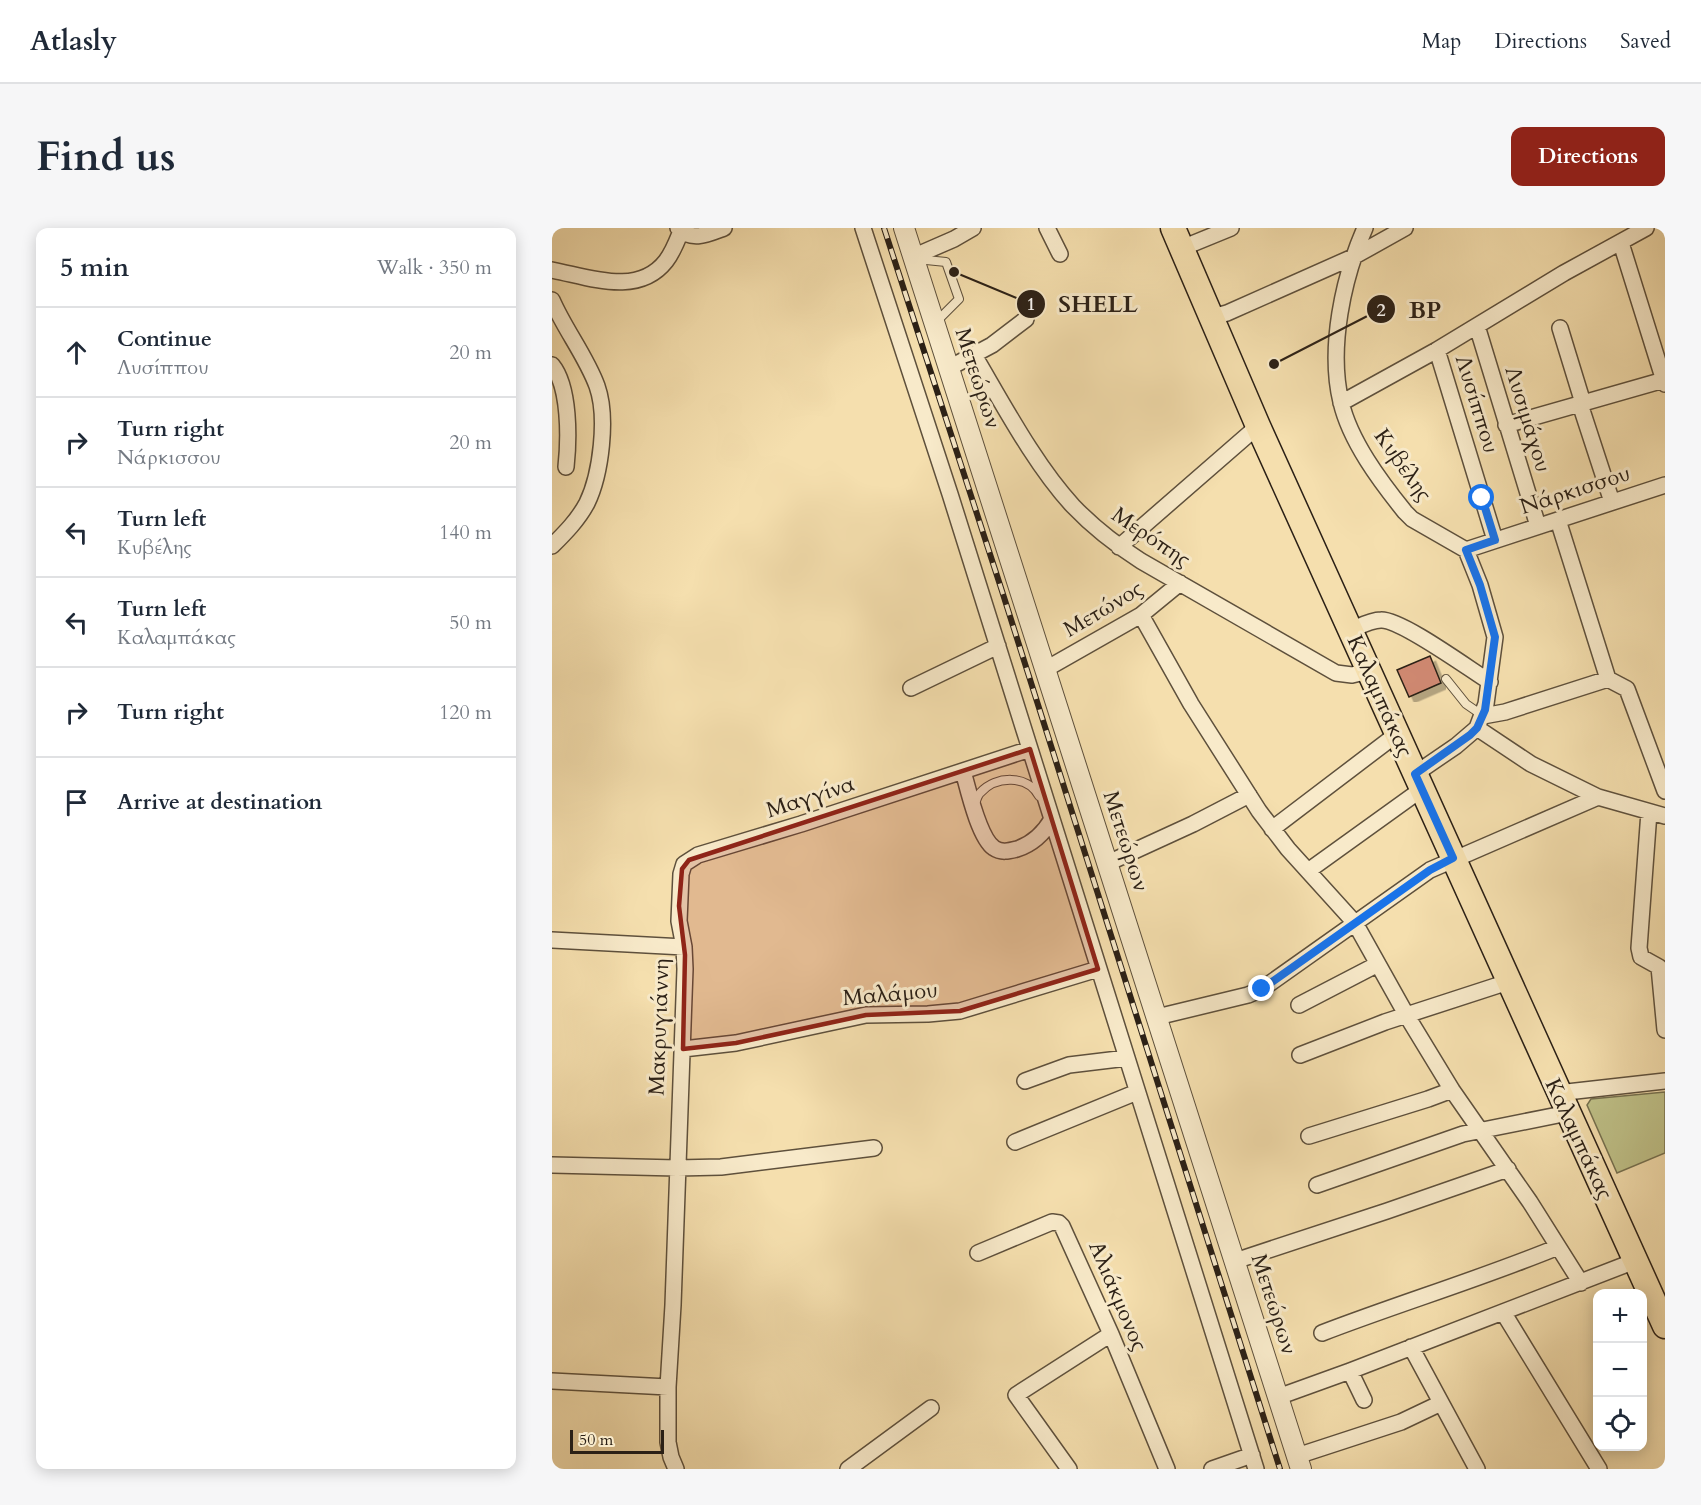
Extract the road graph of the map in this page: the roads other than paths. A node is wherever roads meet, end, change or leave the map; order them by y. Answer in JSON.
{"nodes":[{"id":1,"x":724,"y":228,"type":"edge"},
{"id":2,"x":863,"y":228,"type":"edge"},
{"id":3,"x":904,"y":228,"type":"edge"},
{"id":4,"x":973,"y":228,"type":"edge"},
{"id":5,"x":1047,"y":228,"type":"edge"},
{"id":6,"x":1231,"y":228,"type":"edge"},
{"id":7,"x":1365,"y":228,"type":"edge"},
{"id":8,"x":1405,"y":228,"type":"edge"},
{"id":9,"x":1646,"y":228,"type":"edge"},
{"id":10,"x":680,"y":230,"type":"edge"},
{"id":11,"x":1178,"y":238,"type":"edge"},
{"id":12,"x":1621,"y":243,"type":"junction"},
{"id":13,"x":1060,"y":254,"type":"dead end"},
{"id":14,"x":915,"y":257,"type":"junction"},
{"id":15,"x":1353,"y":257,"type":"junction"},
{"id":16,"x":552,"y":270,"type":"edge"},
{"id":17,"x":552,"y":300,"type":"edge"},
{"id":18,"x":1212,"y":317,"type":"junction"},
{"id":19,"x":1026,"y":319,"type":"dead end"},
{"id":20,"x":935,"y":323,"type":"junction"},
{"id":21,"x":1477,"y":326,"type":"junction"},
{"id":22,"x":1560,"y":328,"type":"dead end"},
{"id":23,"x":1437,"y":350,"type":"junction"},
{"id":24,"x":974,"y":356,"type":"junction"},
{"id":25,"x":552,"y":365,"type":"edge"},
{"id":26,"x":949,"y":368,"type":"junction"},
{"id":27,"x":1664,"y":382,"type":"edge"},
{"id":28,"x":1341,"y":403,"type":"junction"},
{"id":29,"x":1581,"y":404,"type":"junction"},
{"id":30,"x":1506,"y":425,"type":"junction"},
{"id":31,"x":1258,"y":426,"type":"junction"},
{"id":32,"x":566,"y":467,"type":"dead end"},
{"id":33,"x":1665,"y":485,"type":"edge"},
{"id":34,"x":1612,"y":502,"type":"junction"},
{"id":35,"x":1558,"y":520,"type":"junction"},
{"id":36,"x":1538,"y":526,"type":"junction"},
{"id":37,"x":1495,"y":540,"type":"junction"},
{"id":38,"x":552,"y":546,"type":"edge"},
{"id":39,"x":1119,"y":547,"type":"junction"},
{"id":40,"x":1466,"y":550,"type":"junction"},
{"id":41,"x":1180,"y":584,"type":"junction"},
{"id":42,"x":1141,"y":615,"type":"junction"},
{"id":43,"x":1351,"y":630,"type":"junction"},
{"id":44,"x":998,"y":646,"type":"junction"},
{"id":45,"x":1046,"y":669,"type":"junction"},
{"id":46,"x":1369,"y":671,"type":"junction"},
{"id":47,"x":1446,"y":679,"type":"dead end"},
{"id":48,"x":1608,"y":679,"type":"junction"},
{"id":49,"x":1490,"y":682,"type":"junction"},
{"id":50,"x":911,"y":688,"type":"dead end"},
{"id":51,"x":1480,"y":722,"type":"junction"},
{"id":52,"x":1397,"y":734,"type":"junction"},
{"id":53,"x":1030,"y":749,"type":"junction"},
{"id":54,"x":963,"y":771,"type":"junction"},
{"id":55,"x":1419,"y":782,"type":"junction"},
{"id":56,"x":1665,"y":790,"type":"edge"},
{"id":57,"x":1249,"y":795,"type":"junction"},
{"id":58,"x":1598,"y":797,"type":"junction"},
{"id":59,"x":1044,"y":802,"type":"junction"},
{"id":60,"x":973,"y":808,"type":"junction"},
{"id":61,"x":1649,"y":812,"type":"junction"},
{"id":62,"x":1665,"y":816,"type":"edge"},
{"id":63,"x":1050,"y":823,"type":"junction"},
{"id":64,"x":1272,"y":829,"type":"junction"},
{"id":65,"x":1453,"y":858,"type":"junction"},
{"id":66,"x":1108,"y":863,"type":"junction"},
{"id":67,"x":1308,"y":871,"type":"junction"},
{"id":68,"x":1355,"y":923,"type":"junction"},
{"id":69,"x":552,"y":940,"type":"edge"},
{"id":70,"x":684,"y":947,"type":"junction"},
{"id":71,"x":1378,"y":964,"type":"junction"},
{"id":72,"x":1098,"y":969,"type":"junction"},
{"id":73,"x":1508,"y":982,"type":"junction"},
{"id":74,"x":1299,"y":1005,"type":"dead end"},
{"id":75,"x":1407,"y":1016,"type":"junction"},
{"id":76,"x":1157,"y":1017,"type":"junction"},
{"id":77,"x":1665,"y":1030,"type":"edge"},
{"id":78,"x":683,"y":1049,"type":"junction"},
{"id":79,"x":1300,"y":1055,"type":"dead end"},
{"id":80,"x":1126,"y":1058,"type":"junction"},
{"id":81,"x":1665,"y":1081,"type":"edge"},
{"id":82,"x":1025,"y":1082,"type":"dead end"},
{"id":83,"x":1452,"y":1090,"type":"junction"},
{"id":84,"x":1137,"y":1092,"type":"junction"},
{"id":85,"x":1563,"y":1103,"type":"junction"},
{"id":86,"x":1482,"y":1131,"type":"junction"},
{"id":87,"x":1309,"y":1136,"type":"dead end"},
{"id":88,"x":1015,"y":1142,"type":"dead end"},
{"id":89,"x":874,"y":1148,"type":"dead end"},
{"id":90,"x":552,"y":1165,"type":"edge"},
{"id":91,"x":677,"y":1168,"type":"junction"},
{"id":92,"x":1508,"y":1169,"type":"junction"},
{"id":93,"x":1317,"y":1185,"type":"dead end"},
{"id":94,"x":1558,"y":1247,"type":"junction"},
{"id":95,"x":978,"y":1253,"type":"dead end"},
{"id":96,"x":1635,"y":1260,"type":"junction"},
{"id":97,"x":1235,"y":1261,"type":"junction"},
{"id":98,"x":1581,"y":1283,"type":"junction"},
{"id":99,"x":1503,"y":1312,"type":"junction"},
{"id":100,"x":1665,"y":1326,"type":"edge"},
{"id":101,"x":1322,"y":1333,"type":"dead end"},
{"id":102,"x":1111,"y":1334,"type":"junction"},
{"id":103,"x":1411,"y":1347,"type":"junction"},
{"id":104,"x":1350,"y":1371,"type":"junction"},
{"id":105,"x":552,"y":1381,"type":"edge"},
{"id":106,"x":668,"y":1387,"type":"junction"},
{"id":107,"x":1278,"y":1397,"type":"junction"},
{"id":108,"x":1364,"y":1400,"type":"dead end"},
{"id":109,"x":1441,"y":1403,"type":"junction"},
{"id":110,"x":931,"y":1408,"type":"dead end"},
{"id":111,"x":1254,"y":1462,"type":"edge"},
{"id":112,"x":1299,"y":1462,"type":"edge"},
{"id":113,"x":671,"y":1467,"type":"edge"},
{"id":114,"x":1164,"y":1468,"type":"edge"},
{"id":115,"x":848,"y":1469,"type":"edge"},
{"id":116,"x":1069,"y":1469,"type":"edge"},
{"id":117,"x":1212,"y":1469,"type":"edge"},
{"id":118,"x":1477,"y":1469,"type":"edge"},
{"id":119,"x":1599,"y":1469,"type":"edge"}],
"edges":[{"from":1,"to":10,"type":"street"},
{"from":2,"to":44,"type":"street"},
{"from":3,"to":14,"type":"street","name":"Μετεώρων"},
{"from":4,"to":14,"type":"street"},
{"from":5,"to":13,"type":"street"},
{"from":6,"to":11,"type":"street"},
{"from":7,"to":15,"type":"street","name":"Κυβέλης"},
{"from":8,"to":15,"type":"street"},
{"from":9,"to":12,"type":"street"},
{"from":10,"to":16,"type":"street"},
{"from":11,"to":18,"type":"main road","name":"Καλαμπάκας"},
{"from":12,"to":21,"type":"street"},
{"from":12,"to":27,"type":"street"},
{"from":14,"to":20,"type":"street","name":"Μετεώρων"},
{"from":14,"to":20,"type":"lane"},
{"from":15,"to":18,"type":"street"},
{"from":15,"to":28,"type":"street","name":"Κυβέλης"},
{"from":17,"to":38,"type":"street"},
{"from":18,"to":31,"type":"main road","name":"Καλαμπάκας"},
{"from":19,"to":24,"type":"street"},
{"from":20,"to":26,"type":"street","name":"Μετεώρων"},
{"from":21,"to":23,"type":"street"},
{"from":21,"to":30,"type":"street","name":"Λυσιμάχου"},
{"from":22,"to":29,"type":"street"},
{"from":23,"to":28,"type":"street"},
{"from":23,"to":37,"type":"street","name":"Λυσίππου"},
{"from":24,"to":26,"type":"street"},
{"from":24,"to":39,"type":"street","name":"Μερόπης"},
{"from":25,"to":32,"type":"street"},
{"from":26,"to":45,"type":"street","name":"Μετεώρων"},
{"from":27,"to":29,"type":"street"},
{"from":28,"to":40,"type":"street","name":"Κυβέλης"},
{"from":29,"to":30,"type":"street"},
{"from":29,"to":34,"type":"street"},
{"from":30,"to":36,"type":"street","name":"Λυσιμάχου"},
{"from":31,"to":39,"type":"street"},
{"from":31,"to":43,"type":"main road","name":"Καλαμπάκας"},
{"from":33,"to":34,"type":"street","name":"Νάρκισσου"},
{"from":34,"to":35,"type":"street","name":"Νάρκισσου"},
{"from":35,"to":36,"type":"street","name":"Νάρκισσου"},
{"from":35,"to":48,"type":"street"},
{"from":36,"to":37,"type":"street","name":"Νάρκισσου"},
{"from":37,"to":40,"type":"street","name":"Νάρκισσου"},
{"from":39,"to":41,"type":"street","name":"Μερόπης"},
{"from":40,"to":49,"type":"street"},
{"from":41,"to":42,"type":"street","name":"Μετώνος"},
{"from":41,"to":46,"type":"street","name":"Μερόπης"},
{"from":42,"to":45,"type":"street","name":"Μετώνος"},
{"from":42,"to":57,"type":"street"},
{"from":43,"to":46,"type":"main road","name":"Καλαμπάκας"},
{"from":43,"to":49,"type":"street"},
{"from":44,"to":50,"type":"street"},
{"from":44,"to":53,"type":"street"},
{"from":45,"to":66,"type":"street","name":"Μετεώρων"},
{"from":46,"to":52,"type":"main road","name":"Καλαμπάκας"},
{"from":47,"to":51,"type":"lane"},
{"from":48,"to":51,"type":"street"},
{"from":48,"to":56,"type":"street"},
{"from":49,"to":51,"type":"street"},
{"from":51,"to":55,"type":"street"},
{"from":51,"to":58,"type":"street"},
{"from":52,"to":55,"type":"main road","name":"Καλαμπάκας"},
{"from":52,"to":64,"type":"street"},
{"from":53,"to":54,"type":"street","name":"Μαγγίνα"},
{"from":53,"to":59,"type":"street"},
{"from":54,"to":60,"type":"street"},
{"from":54,"to":70,"type":"street","name":"Μαγγίνα"},
{"from":55,"to":65,"type":"main road","name":"Καλαμπάκας"},
{"from":55,"to":67,"type":"street"},
{"from":57,"to":64,"type":"street"},
{"from":57,"to":66,"type":"street"},
{"from":58,"to":61,"type":"street"},
{"from":58,"to":65,"type":"street"},
{"from":59,"to":60,"type":"lane"},
{"from":59,"to":63,"type":"street"},
{"from":60,"to":63,"type":"street"},
{"from":61,"to":62,"type":"street"},
{"from":61,"to":77,"type":"street"},
{"from":63,"to":72,"type":"street"},
{"from":64,"to":67,"type":"street"},
{"from":65,"to":68,"type":"street"},
{"from":65,"to":73,"type":"main road","name":"Καλαμπάκας"},
{"from":66,"to":76,"type":"street","name":"Μετεώρων"},
{"from":67,"to":68,"type":"street"},
{"from":68,"to":71,"type":"street"},
{"from":68,"to":76,"type":"street"},
{"from":69,"to":70,"type":"street","name":"Μακρυγιάννη"},
{"from":70,"to":78,"type":"street","name":"Μακρυγιάννη"},
{"from":71,"to":74,"type":"street"},
{"from":71,"to":75,"type":"street"},
{"from":72,"to":78,"type":"street","name":"Μαλάμου"},
{"from":72,"to":80,"type":"street"},
{"from":73,"to":75,"type":"street"},
{"from":73,"to":85,"type":"main road","name":"Καλαμπάκας"},
{"from":75,"to":79,"type":"street"},
{"from":75,"to":83,"type":"street"},
{"from":76,"to":97,"type":"street","name":"Μετεώρων"},
{"from":78,"to":91,"type":"street","name":"Μακρυγιάννη"},
{"from":80,"to":82,"type":"street"},
{"from":80,"to":84,"type":"street"},
{"from":81,"to":85,"type":"street"},
{"from":83,"to":86,"type":"street"},
{"from":83,"to":87,"type":"street"},
{"from":84,"to":88,"type":"street"},
{"from":84,"to":111,"type":"street"},
{"from":85,"to":86,"type":"street"},
{"from":85,"to":96,"type":"main road","name":"Καλαμπάκας"},
{"from":86,"to":92,"type":"street"},
{"from":86,"to":93,"type":"street"},
{"from":89,"to":91,"type":"street"},
{"from":90,"to":91,"type":"street"},
{"from":91,"to":106,"type":"street","name":"Μακρυγιάννη"},
{"from":92,"to":94,"type":"street"},
{"from":92,"to":97,"type":"street"},
{"from":94,"to":98,"type":"street"},
{"from":94,"to":101,"type":"street"},
{"from":95,"to":102,"type":"street","name":"Αλιάκμονος"},
{"from":96,"to":98,"type":"street"},
{"from":96,"to":100,"type":"main road","name":"Καλαμπάκας"},
{"from":97,"to":107,"type":"street","name":"Μετεώρων"},
{"from":98,"to":99,"type":"street"},
{"from":99,"to":103,"type":"street"},
{"from":99,"to":119,"type":"street"},
{"from":102,"to":114,"type":"street","name":"Αλιάκμονος"},
{"from":102,"to":116,"type":"street"},
{"from":103,"to":104,"type":"street"},
{"from":103,"to":109,"type":"street"},
{"from":104,"to":107,"type":"street"},
{"from":104,"to":108,"type":"street"},
{"from":105,"to":106,"type":"street"},
{"from":106,"to":113,"type":"street","name":"Μακρυγιάννη"},
{"from":107,"to":112,"type":"street","name":"Μετεώρων"},
{"from":109,"to":112,"type":"street"},
{"from":109,"to":118,"type":"street"},
{"from":110,"to":115,"type":"street"},
{"from":111,"to":117,"type":"street"}]}
